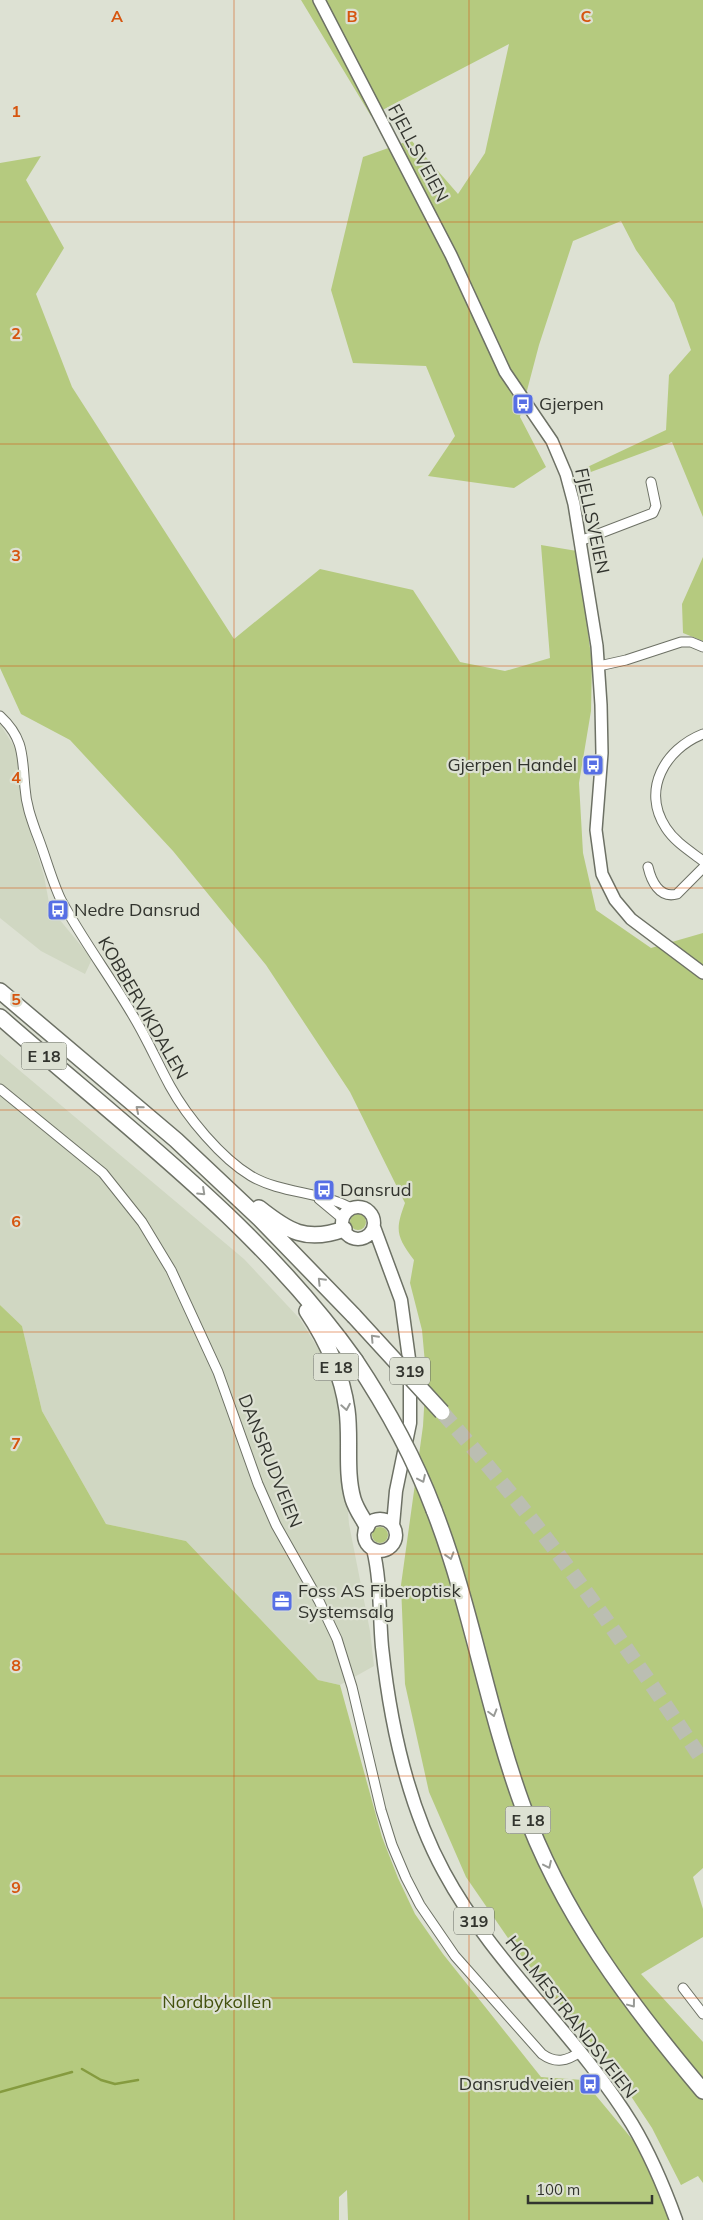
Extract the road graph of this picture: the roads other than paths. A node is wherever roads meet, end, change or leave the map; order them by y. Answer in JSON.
{"nodes":[{"id":1,"x":319,"y":0,"type":"edge"},
{"id":2,"x":651,"y":482,"type":"dead end"},
{"id":3,"x":580,"y":541,"type":"junction"},
{"id":4,"x":703,"y":647,"type":"edge"},
{"id":5,"x":599,"y":666,"type":"junction"},
{"id":6,"x":0,"y":716,"type":"edge"},
{"id":7,"x":703,"y":734,"type":"edge"},
{"id":8,"x":703,"y":862,"type":"edge"},
{"id":9,"x":648,"y":867,"type":"dead end"},
{"id":10,"x":703,"y":868,"type":"edge"},
{"id":11,"x":703,"y":973,"type":"edge"},
{"id":12,"x":0,"y":991,"type":"edge"},
{"id":13,"x":0,"y":1017,"type":"edge"},
{"id":14,"x":0,"y":1089,"type":"edge"},
{"id":15,"x":176,"y":1140,"type":"junction"},
{"id":16,"x":316,"y":1197,"type":"junction"},
{"id":17,"x":351,"y":1208,"type":"junction"},
{"id":18,"x":343,"y":1224,"type":"junction"},
{"id":19,"x":374,"y":1227,"type":"junction"},
{"id":20,"x":244,"y":1231,"type":"junction"},
{"id":21,"x":362,"y":1238,"type":"junction"},
{"id":22,"x":384,"y":1255,"type":"junction"},
{"id":23,"x":442,"y":1412,"type":"tunnel mouth"},
{"id":24,"x":380,"y":1523,"type":"junction"},
{"id":25,"x":379,"y":1549,"type":"junction"},
{"id":26,"x":683,"y":1988,"type":"dead end"},
{"id":27,"x":703,"y":2014,"type":"edge"},
{"id":28,"x":580,"y":2052,"type":"junction"},
{"id":29,"x":703,"y":2091,"type":"edge"},
{"id":30,"x":676,"y":2220,"type":"edge"}],
"edges":[{"from":1,"to":3,"type":"main road","name":"FJELLSVEIEN"},
{"from":2,"to":3,"type":"street"},
{"from":3,"to":5,"type":"main road","name":"FJELLSVEIEN"},
{"from":4,"to":5,"type":"street"},
{"from":5,"to":11,"type":"main road","name":"FJELLSVEIEN"},
{"from":6,"to":16,"type":"street","name":"KOBBERVIKDALEN"},
{"from":7,"to":8,"type":"street"},
{"from":9,"to":10,"type":"street"},
{"from":15,"to":12,"type":"highway","number":"E 18","one_way":true},
{"from":13,"to":20,"type":"highway","number":"E 18","one_way":true},
{"from":14,"to":28,"type":"street","name":"DANSRUDVEIEN"},
{"from":15,"to":18,"type":"highway","number":"E 18"},
{"from":23,"to":15,"type":"highway","number":"E 18","one_way":true,"bridge":true},
{"from":16,"to":17,"type":"street","name":"KOBBERVIKDALEN"},
{"from":16,"to":18,"type":"street","name":"KOBBERVIKDALEN"},
{"from":17,"to":18,"type":"main road"},
{"from":17,"to":19,"type":"main road","number":"319"},
{"from":18,"to":21,"type":"main road"},
{"from":19,"to":21,"type":"main road"},
{"from":19,"to":22,"type":"main road","number":"319"},
{"from":20,"to":24,"type":"highway","number":"E 18","one_way":true},
{"from":20,"to":29,"type":"highway","number":"E 18","one_way":true,"bridge":true},
{"from":21,"to":22,"type":"main road"},
{"from":22,"to":24,"type":"main road","number":"319"},
{"from":24,"to":25,"type":"main road","number":"319"},
{"from":24,"to":25,"type":"main road","number":"319"},
{"from":25,"to":28,"type":"main road","name":"HOLMESTRANDSVEIEN","number":"319"},
{"from":26,"to":27,"type":"street"},
{"from":28,"to":30,"type":"main road","name":"HOLMESTRANDSVEIEN","number":"319"}]}
